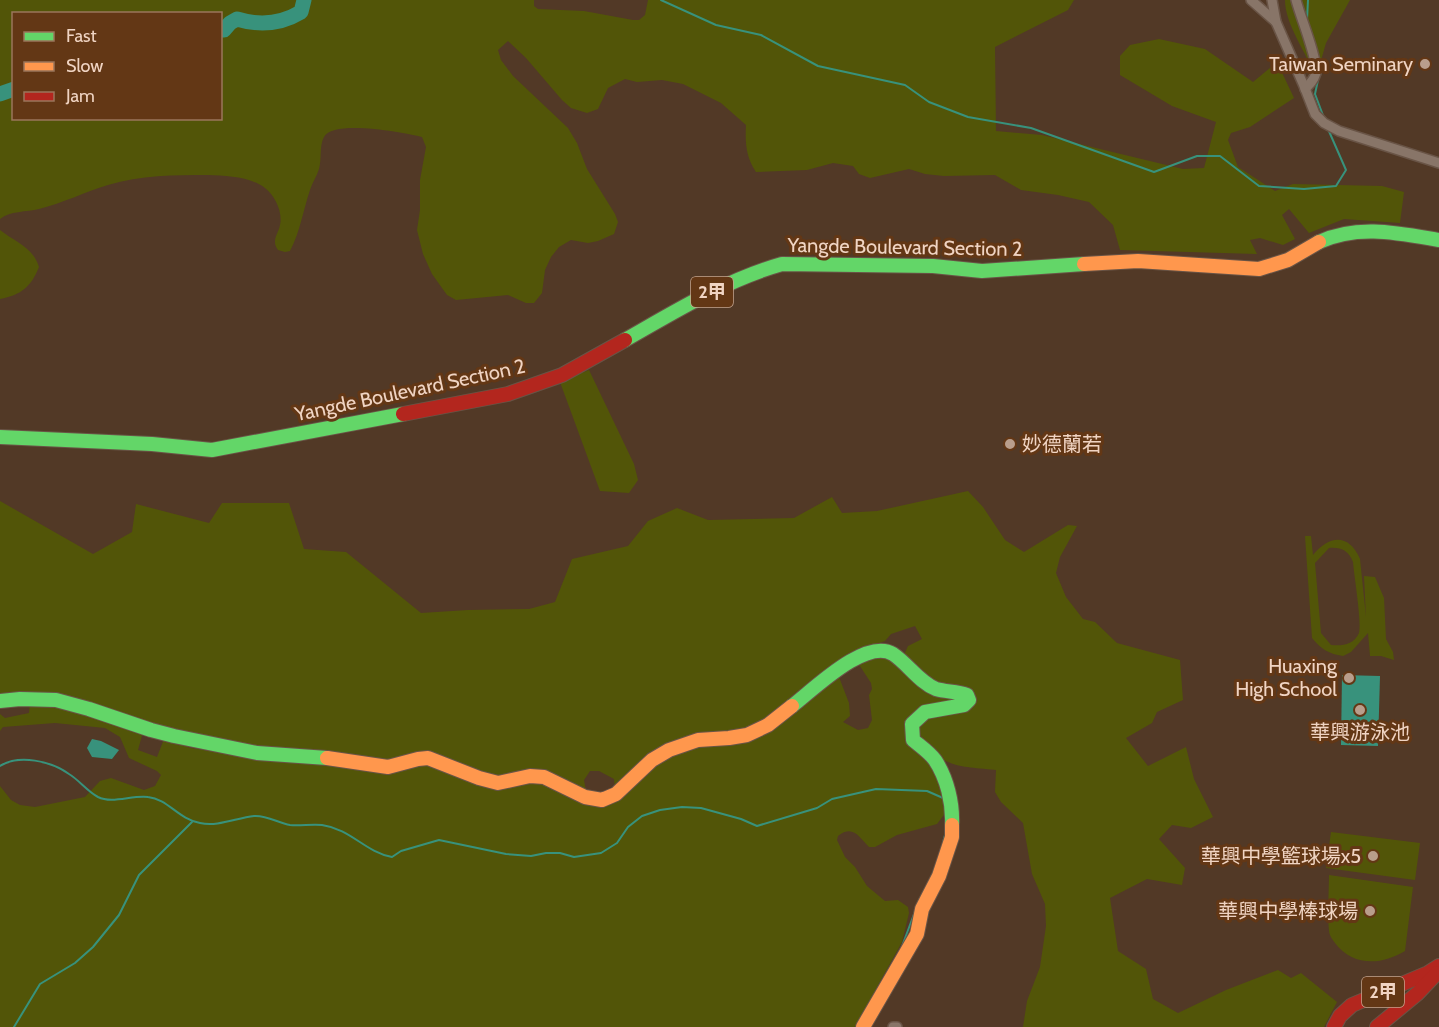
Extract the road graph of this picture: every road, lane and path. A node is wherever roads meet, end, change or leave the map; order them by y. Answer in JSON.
{"nodes":[{"id":1,"x":1251,"y":0,"type":"edge"},
{"id":2,"x":1272,"y":0,"type":"edge"},
{"id":3,"x":1296,"y":0,"type":"edge"},
{"id":4,"x":1275,"y":22,"type":"junction"},
{"id":5,"x":1305,"y":88,"type":"junction"},
{"id":6,"x":1439,"y":163,"type":"edge"},
{"id":7,"x":1439,"y":240,"type":"edge"},
{"id":8,"x":0,"y":437,"type":"edge"},
{"id":9,"x":0,"y":701,"type":"edge"},
{"id":10,"x":1439,"y":968,"type":"edge"},
{"id":11,"x":863,"y":1027,"type":"edge"},
{"id":12,"x":1334,"y":1027,"type":"edge"},
{"id":13,"x":1377,"y":1027,"type":"edge"}],
"edges":[{"from":1,"to":4,"type":"street"},
{"from":2,"to":4,"type":"street"},
{"from":3,"to":5,"type":"street"},
{"from":4,"to":5,"type":"street"},
{"from":5,"to":6,"type":"street"},
{"from":7,"to":8,"type":"main road","name":"Yangde Boulevard Section 2","number":"2甲"},
{"from":9,"to":11,"type":"main road"},
{"from":10,"to":12,"type":"main road","number":"2甲"},
{"from":10,"to":13,"type":"main road","number":"2甲"}]}
